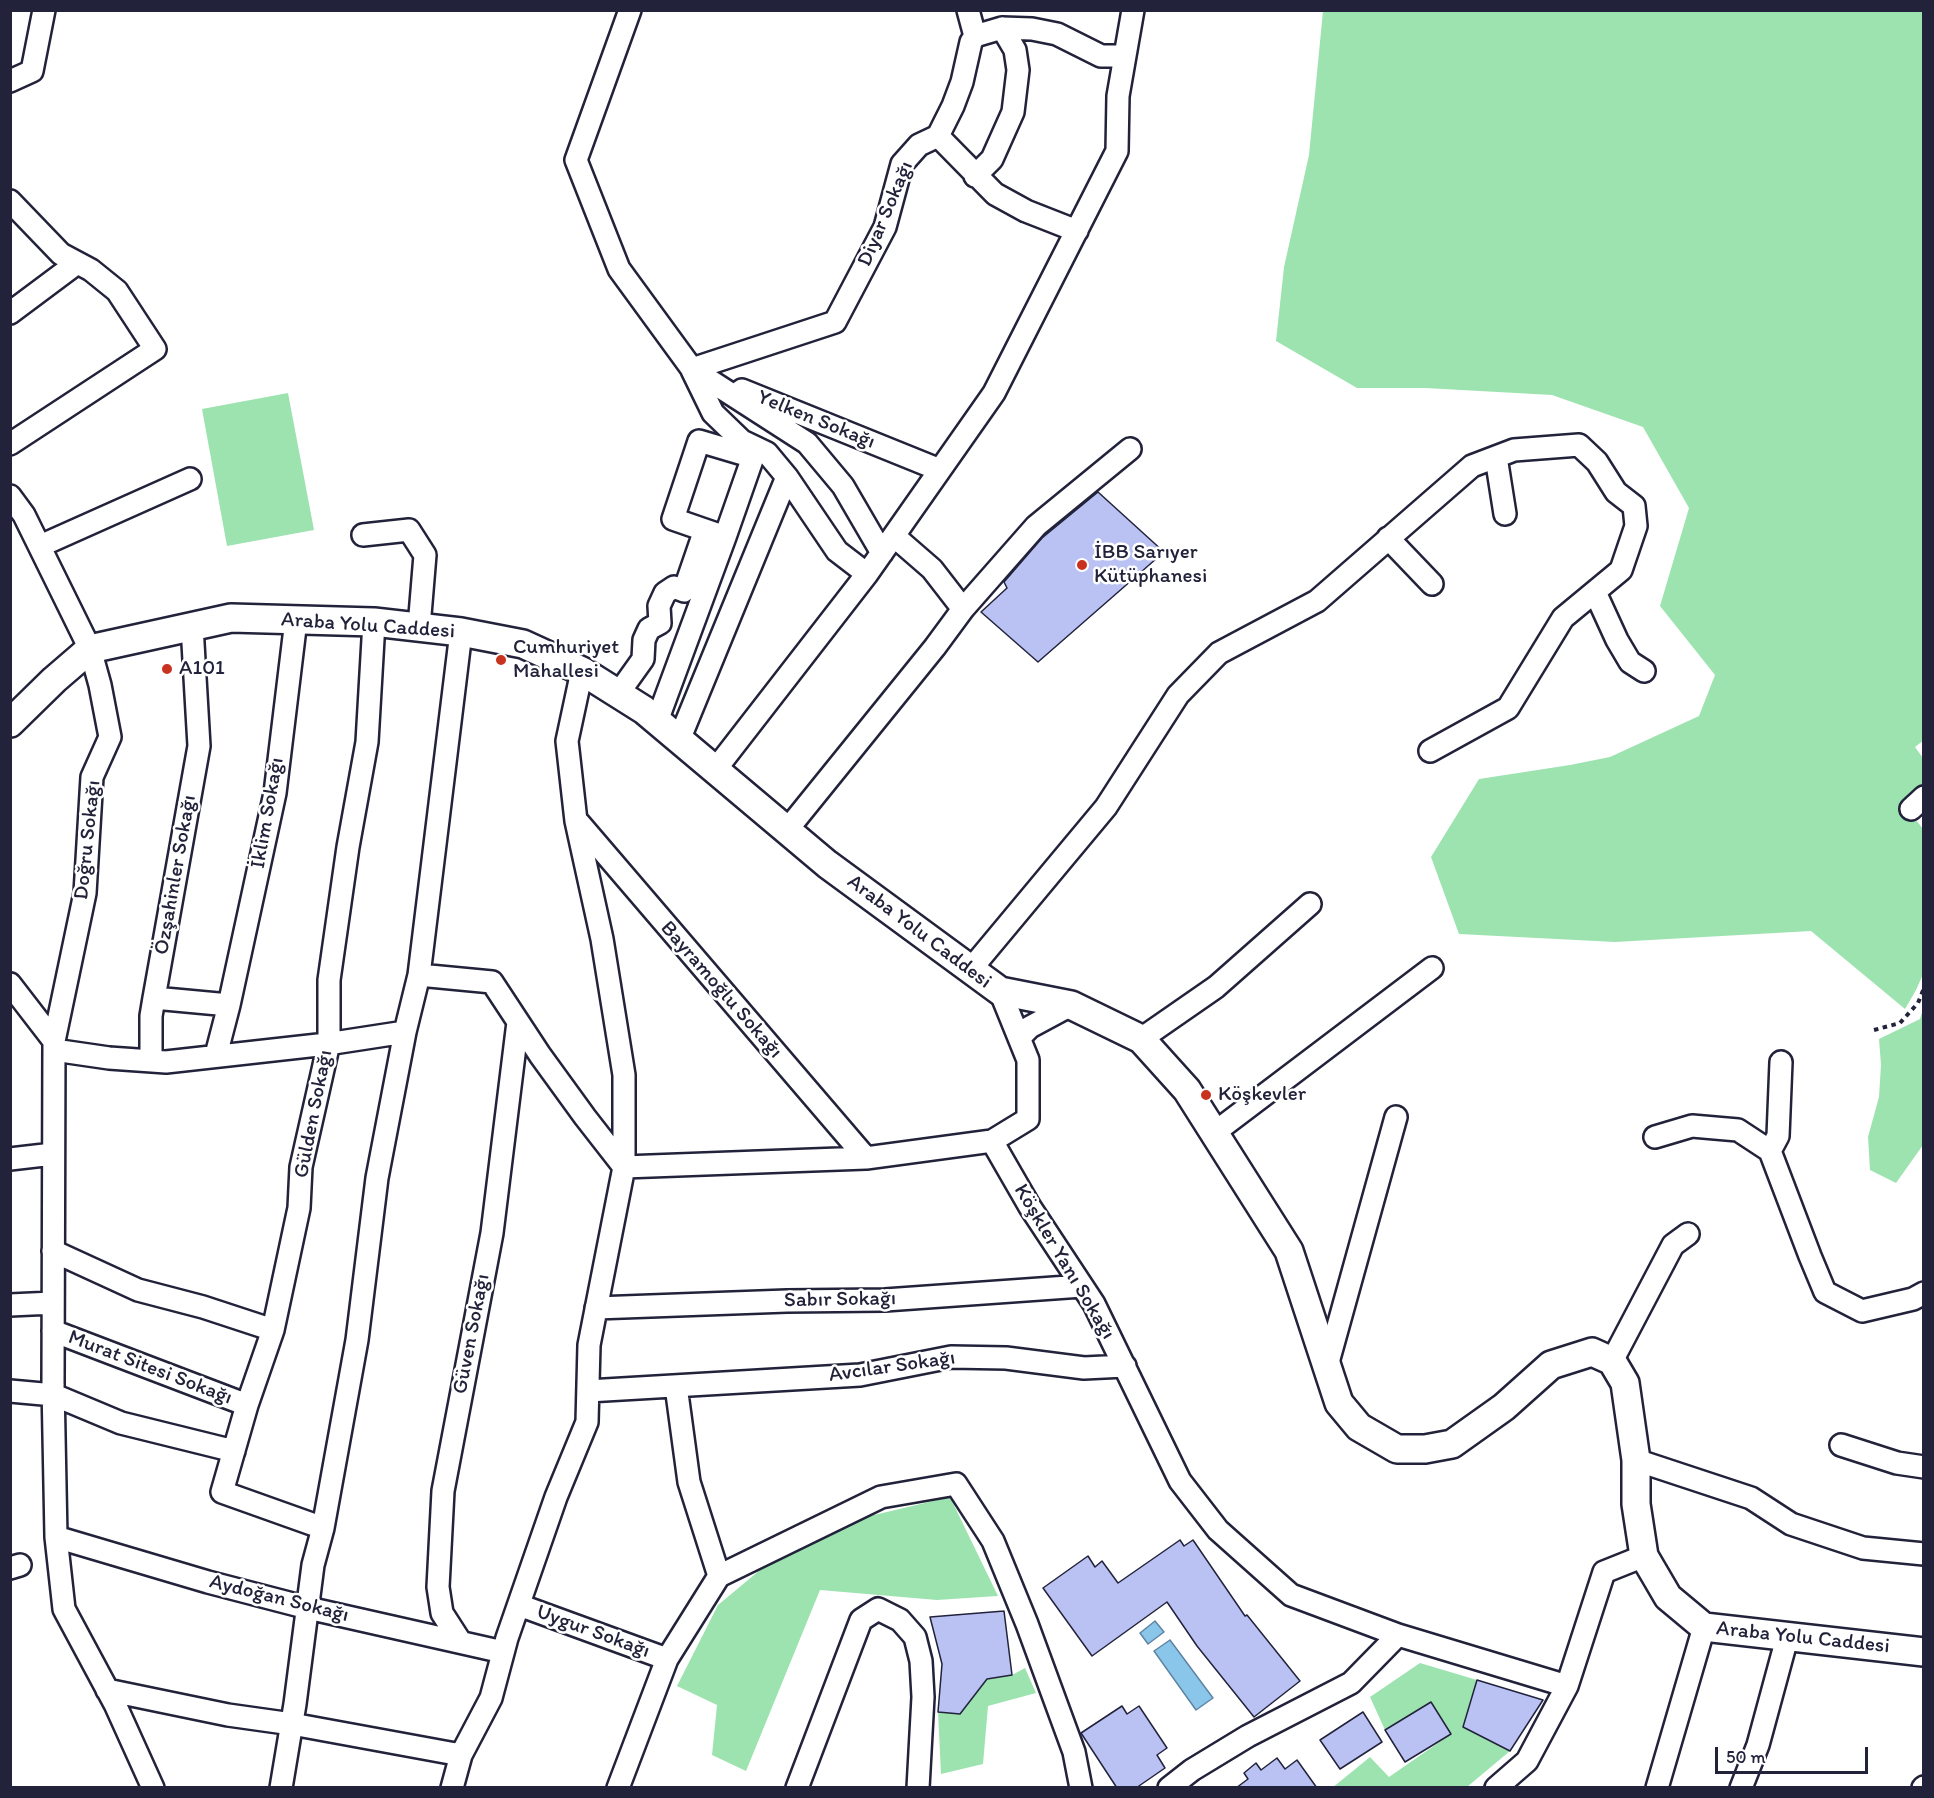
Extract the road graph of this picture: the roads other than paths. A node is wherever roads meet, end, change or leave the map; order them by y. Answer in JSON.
{"nodes":[{"id":1,"x":44,"y":10,"type":"edge"},
{"id":2,"x":630,"y":10,"type":"edge"},
{"id":3,"x":968,"y":10,"type":"edge"},
{"id":4,"x":1133,"y":10,"type":"edge"},
{"id":5,"x":1002,"y":28,"type":"junction"},
{"id":6,"x":975,"y":36,"type":"junction"},
{"id":7,"x":1125,"y":56,"type":"junction"},
{"id":8,"x":10,"y":81,"type":"edge"},
{"id":9,"x":938,"y":136,"type":"junction"},
{"id":10,"x":975,"y":176,"type":"junction"},
{"id":11,"x":10,"y":201,"type":"edge"},
{"id":12,"x":1077,"y":231,"type":"junction"},
{"id":13,"x":77,"y":263,"type":"junction"},
{"id":14,"x":10,"y":313,"type":"edge"},
{"id":15,"x":692,"y":369,"type":"junction"},
{"id":16,"x":10,"y":444,"type":"edge"},
{"id":17,"x":1130,"y":449,"type":"dead end"},
{"id":18,"x":1496,"y":457,"type":"junction"},
{"id":19,"x":940,"y":470,"type":"junction"},
{"id":20,"x":788,"y":477,"type":"junction"},
{"id":21,"x":190,"y":479,"type":"dead end"},
{"id":22,"x":10,"y":496,"type":"edge"},
{"id":23,"x":1504,"y":514,"type":"dead end"},
{"id":24,"x":363,"y":535,"type":"dead end"},
{"id":25,"x":1388,"y":538,"type":"junction"},
{"id":26,"x":888,"y":544,"type":"junction"},
{"id":27,"x":39,"y":546,"type":"junction"},
{"id":28,"x":867,"y":574,"type":"junction"},
{"id":29,"x":1432,"y":584,"type":"dead end"},
{"id":30,"x":1595,"y":592,"type":"junction"},
{"id":31,"x":963,"y":609,"type":"junction"},
{"id":32,"x":296,"y":620,"type":"junction"},
{"id":33,"x":374,"y":622,"type":"junction"},
{"id":34,"x":192,"y":626,"type":"junction"},
{"id":35,"x":419,"y":627,"type":"junction"},
{"id":36,"x":461,"y":632,"type":"junction"},
{"id":37,"x":90,"y":648,"type":"junction"},
{"id":38,"x":582,"y":671,"type":"junction"},
{"id":39,"x":1644,"y":671,"type":"dead end"},
{"id":40,"x":618,"y":694,"type":"junction"},
{"id":41,"x":657,"y":721,"type":"junction"},
{"id":42,"x":10,"y":723,"type":"edge"},
{"id":43,"x":679,"y":740,"type":"junction"},
{"id":44,"x":1430,"y":751,"type":"dead end"},
{"id":45,"x":715,"y":770,"type":"junction"},
{"id":46,"x":576,"y":821,"type":"junction"},
{"id":47,"x":787,"y":830,"type":"junction"},
{"id":48,"x":1310,"y":904,"type":"dead end"},
{"id":49,"x":1432,"y":968,"type":"dead end"},
{"id":50,"x":971,"y":969,"type":"junction"},
{"id":51,"x":419,"y":975,"type":"junction"},
{"id":52,"x":10,"y":984,"type":"edge"},
{"id":53,"x":1000,"y":991,"type":"junction"},
{"id":54,"x":154,"y":998,"type":"junction"},
{"id":55,"x":229,"y":1005,"type":"junction"},
{"id":56,"x":1071,"y":1005,"type":"junction"},
{"id":57,"x":18,"y":1007,"type":"edge"},
{"id":58,"x":518,"y":1022,"type":"junction"},
{"id":59,"x":405,"y":1032,"type":"junction"},
{"id":60,"x":1019,"y":1038,"type":"junction"},
{"id":61,"x":1141,"y":1039,"type":"junction"},
{"id":62,"x":329,"y":1043,"type":"junction"},
{"id":63,"x":54,"y":1046,"type":"junction"},
{"id":64,"x":216,"y":1055,"type":"junction"},
{"id":65,"x":151,"y":1061,"type":"junction"},
{"id":66,"x":1781,"y":1062,"type":"dead end"},
{"id":67,"x":1396,"y":1117,"type":"dead end"},
{"id":68,"x":1214,"y":1132,"type":"junction"},
{"id":69,"x":1655,"y":1137,"type":"dead end"},
{"id":70,"x":992,"y":1141,"type":"junction"},
{"id":71,"x":1770,"y":1150,"type":"junction"},
{"id":72,"x":53,"y":1154,"type":"junction"},
{"id":73,"x":866,"y":1158,"type":"junction"},
{"id":74,"x":10,"y":1159,"type":"edge"},
{"id":75,"x":624,"y":1167,"type":"junction"},
{"id":76,"x":1688,"y":1234,"type":"dead end"},
{"id":77,"x":53,"y":1251,"type":"junction"},
{"id":78,"x":1082,"y":1286,"type":"junction"},
{"id":79,"x":1923,"y":1293,"type":"edge"},
{"id":80,"x":53,"y":1303,"type":"junction"},
{"id":81,"x":10,"y":1305,"type":"edge"},
{"id":82,"x":596,"y":1308,"type":"junction"},
{"id":83,"x":273,"y":1330,"type":"junction"},
{"id":84,"x":53,"y":1331,"type":"junction"},
{"id":85,"x":1612,"y":1361,"type":"junction"},
{"id":86,"x":1125,"y":1366,"type":"junction"},
{"id":87,"x":1327,"y":1366,"type":"junction"},
{"id":88,"x":676,"y":1386,"type":"junction"},
{"id":89,"x":10,"y":1391,"type":"edge"},
{"id":90,"x":588,"y":1391,"type":"junction"},
{"id":91,"x":54,"y":1395,"type":"junction"},
{"id":92,"x":246,"y":1405,"type":"junction"},
{"id":93,"x":1841,"y":1445,"type":"dead end"},
{"id":94,"x":234,"y":1451,"type":"junction"},
{"id":95,"x":1636,"y":1460,"type":"junction"},
{"id":96,"x":1923,"y":1467,"type":"edge"},
{"id":97,"x":323,"y":1528,"type":"junction"},
{"id":98,"x":57,"y":1537,"type":"junction"},
{"id":99,"x":1923,"y":1554,"type":"edge"},
{"id":100,"x":1644,"y":1556,"type":"junction"},
{"id":101,"x":719,"y":1576,"type":"junction"},
{"id":102,"x":519,"y":1605,"type":"junction"},
{"id":103,"x":308,"y":1608,"type":"junction"},
{"id":104,"x":1704,"y":1627,"type":"junction"},
{"id":105,"x":1398,"y":1635,"type":"junction"},
{"id":106,"x":1787,"y":1638,"type":"junction"},
{"id":107,"x":460,"y":1641,"type":"junction"},
{"id":108,"x":503,"y":1652,"type":"junction"},
{"id":109,"x":1923,"y":1652,"type":"edge"},
{"id":110,"x":667,"y":1659,"type":"junction"},
{"id":111,"x":1567,"y":1686,"type":"junction"},
{"id":112,"x":107,"y":1690,"type":"junction"},
{"id":113,"x":292,"y":1724,"type":"junction"},
{"id":114,"x":461,"y":1755,"type":"junction"},
{"id":115,"x":153,"y":1788,"type":"edge"},
{"id":116,"x":281,"y":1788,"type":"edge"},
{"id":117,"x":452,"y":1788,"type":"edge"},
{"id":118,"x":618,"y":1788,"type":"edge"},
{"id":119,"x":797,"y":1788,"type":"edge"},
{"id":120,"x":918,"y":1788,"type":"edge"},
{"id":121,"x":1081,"y":1788,"type":"edge"},
{"id":122,"x":1169,"y":1788,"type":"edge"},
{"id":123,"x":1496,"y":1788,"type":"edge"},
{"id":124,"x":1657,"y":1788,"type":"edge"},
{"id":125,"x":1741,"y":1788,"type":"edge"}],
"edges":[{"from":1,"to":8,"type":"street"},
{"from":2,"to":15,"type":"street"},
{"from":3,"to":6,"type":"street"},
{"from":4,"to":7,"type":"street"},
{"from":5,"to":6,"type":"street"},
{"from":5,"to":7,"type":"street"},
{"from":5,"to":10,"type":"street"},
{"from":6,"to":9,"type":"street"},
{"from":7,"to":12,"type":"street"},
{"from":9,"to":10,"type":"street"},
{"from":9,"to":15,"type":"street","name":"Diyar Sokağı"},
{"from":10,"to":12,"type":"street"},
{"from":11,"to":13,"type":"street"},
{"from":12,"to":19,"type":"street"},
{"from":13,"to":14,"type":"street"},
{"from":13,"to":16,"type":"street"},
{"from":15,"to":19,"type":"street","name":"Yelken Sokağı"},
{"from":15,"to":20,"type":"street"},
{"from":15,"to":26,"type":"street"},
{"from":17,"to":31,"type":"street"},
{"from":18,"to":23,"type":"street"},
{"from":18,"to":25,"type":"street"},
{"from":18,"to":30,"type":"street"},
{"from":19,"to":26,"type":"street"},
{"from":20,"to":28,"type":"street"},
{"from":20,"to":43,"type":"street"},
{"from":21,"to":27,"type":"street"},
{"from":22,"to":27,"type":"street","name":"Doğru Sokağı"},
{"from":24,"to":35,"type":"street"},
{"from":25,"to":29,"type":"street"},
{"from":25,"to":50,"type":"street"},
{"from":26,"to":28,"type":"street"},
{"from":26,"to":31,"type":"street"},
{"from":27,"to":37,"type":"street","name":"Doğru Sokağı"},
{"from":28,"to":45,"type":"street"},
{"from":30,"to":39,"type":"street"},
{"from":30,"to":44,"type":"street"},
{"from":31,"to":47,"type":"street"},
{"from":32,"to":33,"type":"street","name":"Araba Yolu Caddesi"},
{"from":32,"to":34,"type":"street","name":"Araba Yolu Caddesi"},
{"from":32,"to":55,"type":"street","name":"İklim Sokağı"},
{"from":33,"to":35,"type":"street","name":"Araba Yolu Caddesi"},
{"from":33,"to":62,"type":"street","name":"Gülden Sokağı"},
{"from":34,"to":37,"type":"street","name":"Araba Yolu Caddesi"},
{"from":34,"to":54,"type":"street","name":"Özşahinler Sokağı"},
{"from":35,"to":36,"type":"street","name":"Araba Yolu Caddesi"},
{"from":36,"to":38,"type":"street","name":"Araba Yolu Caddesi"},
{"from":36,"to":51,"type":"street"},
{"from":37,"to":42,"type":"street","name":"Araba Yolu Caddesi"},
{"from":37,"to":63,"type":"street","name":"Doğru Sokağı"},
{"from":38,"to":40,"type":"street","name":"Araba Yolu Caddesi"},
{"from":38,"to":46,"type":"street"},
{"from":40,"to":41,"type":"street","name":"Araba Yolu Caddesi"},
{"from":40,"to":41,"type":"street"},
{"from":41,"to":43,"type":"street","name":"Araba Yolu Caddesi"},
{"from":43,"to":45,"type":"street","name":"Araba Yolu Caddesi"},
{"from":45,"to":47,"type":"street","name":"Araba Yolu Caddesi"},
{"from":46,"to":73,"type":"street","name":"Bayramoğlu Sokağı"},
{"from":46,"to":75,"type":"street"},
{"from":47,"to":50,"type":"street","name":"Araba Yolu Caddesi"},
{"from":48,"to":61,"type":"street"},
{"from":49,"to":68,"type":"street"},
{"from":50,"to":53,"type":"street","name":"Araba Yolu Caddesi"},
{"from":51,"to":58,"type":"street"},
{"from":51,"to":59,"type":"street"},
{"from":52,"to":57,"type":"street"},
{"from":53,"to":56,"type":"street","name":"Araba Yolu Caddesi"},
{"from":53,"to":60,"type":"street"},
{"from":54,"to":55,"type":"street"},
{"from":54,"to":65,"type":"street","name":"Özşahinler Sokağı"},
{"from":55,"to":64,"type":"street"},
{"from":56,"to":60,"type":"street"},
{"from":56,"to":61,"type":"street","name":"Araba Yolu Caddesi"},
{"from":57,"to":63,"type":"street"},
{"from":58,"to":75,"type":"street"},
{"from":58,"to":107,"type":"street","name":"Güven Sokağı"},
{"from":59,"to":62,"type":"street"},
{"from":59,"to":97,"type":"street"},
{"from":60,"to":70,"type":"street"},
{"from":61,"to":68,"type":"street","name":"Araba Yolu Caddesi"},
{"from":62,"to":64,"type":"street"},
{"from":62,"to":83,"type":"street","name":"Gülden Sokağı"},
{"from":63,"to":65,"type":"street"},
{"from":63,"to":72,"type":"street","name":"Doğru Sokağı"},
{"from":64,"to":65,"type":"street"},
{"from":66,"to":71,"type":"street"},
{"from":67,"to":87,"type":"street"},
{"from":68,"to":87,"type":"street","name":"Araba Yolu Caddesi"},
{"from":69,"to":71,"type":"street"},
{"from":70,"to":73,"type":"street"},
{"from":70,"to":78,"type":"street","name":"Köşkler Yanı Sokağı"},
{"from":71,"to":79,"type":"street"},
{"from":72,"to":74,"type":"street"},
{"from":72,"to":77,"type":"street","name":"Doğru Sokağı"},
{"from":73,"to":75,"type":"street"},
{"from":75,"to":82,"type":"street"},
{"from":76,"to":85,"type":"street"},
{"from":77,"to":80,"type":"street","name":"Doğru Sokağı"},
{"from":77,"to":83,"type":"street"},
{"from":78,"to":82,"type":"street","name":"Sabır Sokağı"},
{"from":78,"to":86,"type":"street","name":"Köşkler Yanı Sokağı"},
{"from":80,"to":81,"type":"street"},
{"from":80,"to":84,"type":"street","name":"Doğru Sokağı"},
{"from":82,"to":90,"type":"street"},
{"from":83,"to":92,"type":"street","name":"Gülden Sokağı"},
{"from":84,"to":91,"type":"street","name":"Doğru Sokağı"},
{"from":84,"to":92,"type":"street","name":"Murat Sitesi Sokağı"},
{"from":85,"to":87,"type":"street","name":"Araba Yolu Caddesi"},
{"from":85,"to":95,"type":"street","name":"Araba Yolu Caddesi"},
{"from":86,"to":88,"type":"street","name":"Avcılar Sokağı"},
{"from":86,"to":105,"type":"street","name":"Köşkler Yanı Sokağı"},
{"from":88,"to":90,"type":"street","name":"Avcılar Sokağı"},
{"from":88,"to":101,"type":"street"},
{"from":89,"to":91,"type":"street"},
{"from":90,"to":102,"type":"street"},
{"from":91,"to":94,"type":"street"},
{"from":91,"to":98,"type":"street","name":"Doğru Sokağı"},
{"from":92,"to":94,"type":"street","name":"Gülden Sokağı"},
{"from":93,"to":96,"type":"street"},
{"from":94,"to":97,"type":"street","name":"Gülden Sokağı"},
{"from":95,"to":99,"type":"street"},
{"from":95,"to":100,"type":"street","name":"Araba Yolu Caddesi"},
{"from":97,"to":103,"type":"street"},
{"from":98,"to":103,"type":"street","name":"Aydoğan Sokağı"},
{"from":98,"to":112,"type":"street","name":"Doğru Sokağı"},
{"from":100,"to":104,"type":"street","name":"Araba Yolu Caddesi"},
{"from":100,"to":111,"type":"street"},
{"from":101,"to":110,"type":"street"},
{"from":101,"to":121,"type":"street"},
{"from":102,"to":108,"type":"street"},
{"from":102,"to":110,"type":"street","name":"Uygur Sokağı"},
{"from":103,"to":107,"type":"street","name":"Aydoğan Sokağı"},
{"from":103,"to":113,"type":"street"},
{"from":104,"to":106,"type":"street","name":"Araba Yolu Caddesi"},
{"from":104,"to":124,"type":"street"},
{"from":105,"to":111,"type":"street","name":"Köşkler Yanı Sokağı"},
{"from":105,"to":122,"type":"street"},
{"from":106,"to":109,"type":"street","name":"Araba Yolu Caddesi"},
{"from":106,"to":125,"type":"street"},
{"from":107,"to":108,"type":"street","name":"Aydoğan Sokağı"},
{"from":108,"to":114,"type":"street"},
{"from":110,"to":118,"type":"street"},
{"from":111,"to":123,"type":"street"},
{"from":112,"to":113,"type":"street"},
{"from":112,"to":115,"type":"street","name":"Doğru Sokağı"},
{"from":113,"to":114,"type":"street"},
{"from":113,"to":116,"type":"street"},
{"from":114,"to":117,"type":"street"},
{"from":119,"to":120,"type":"street"}]}
